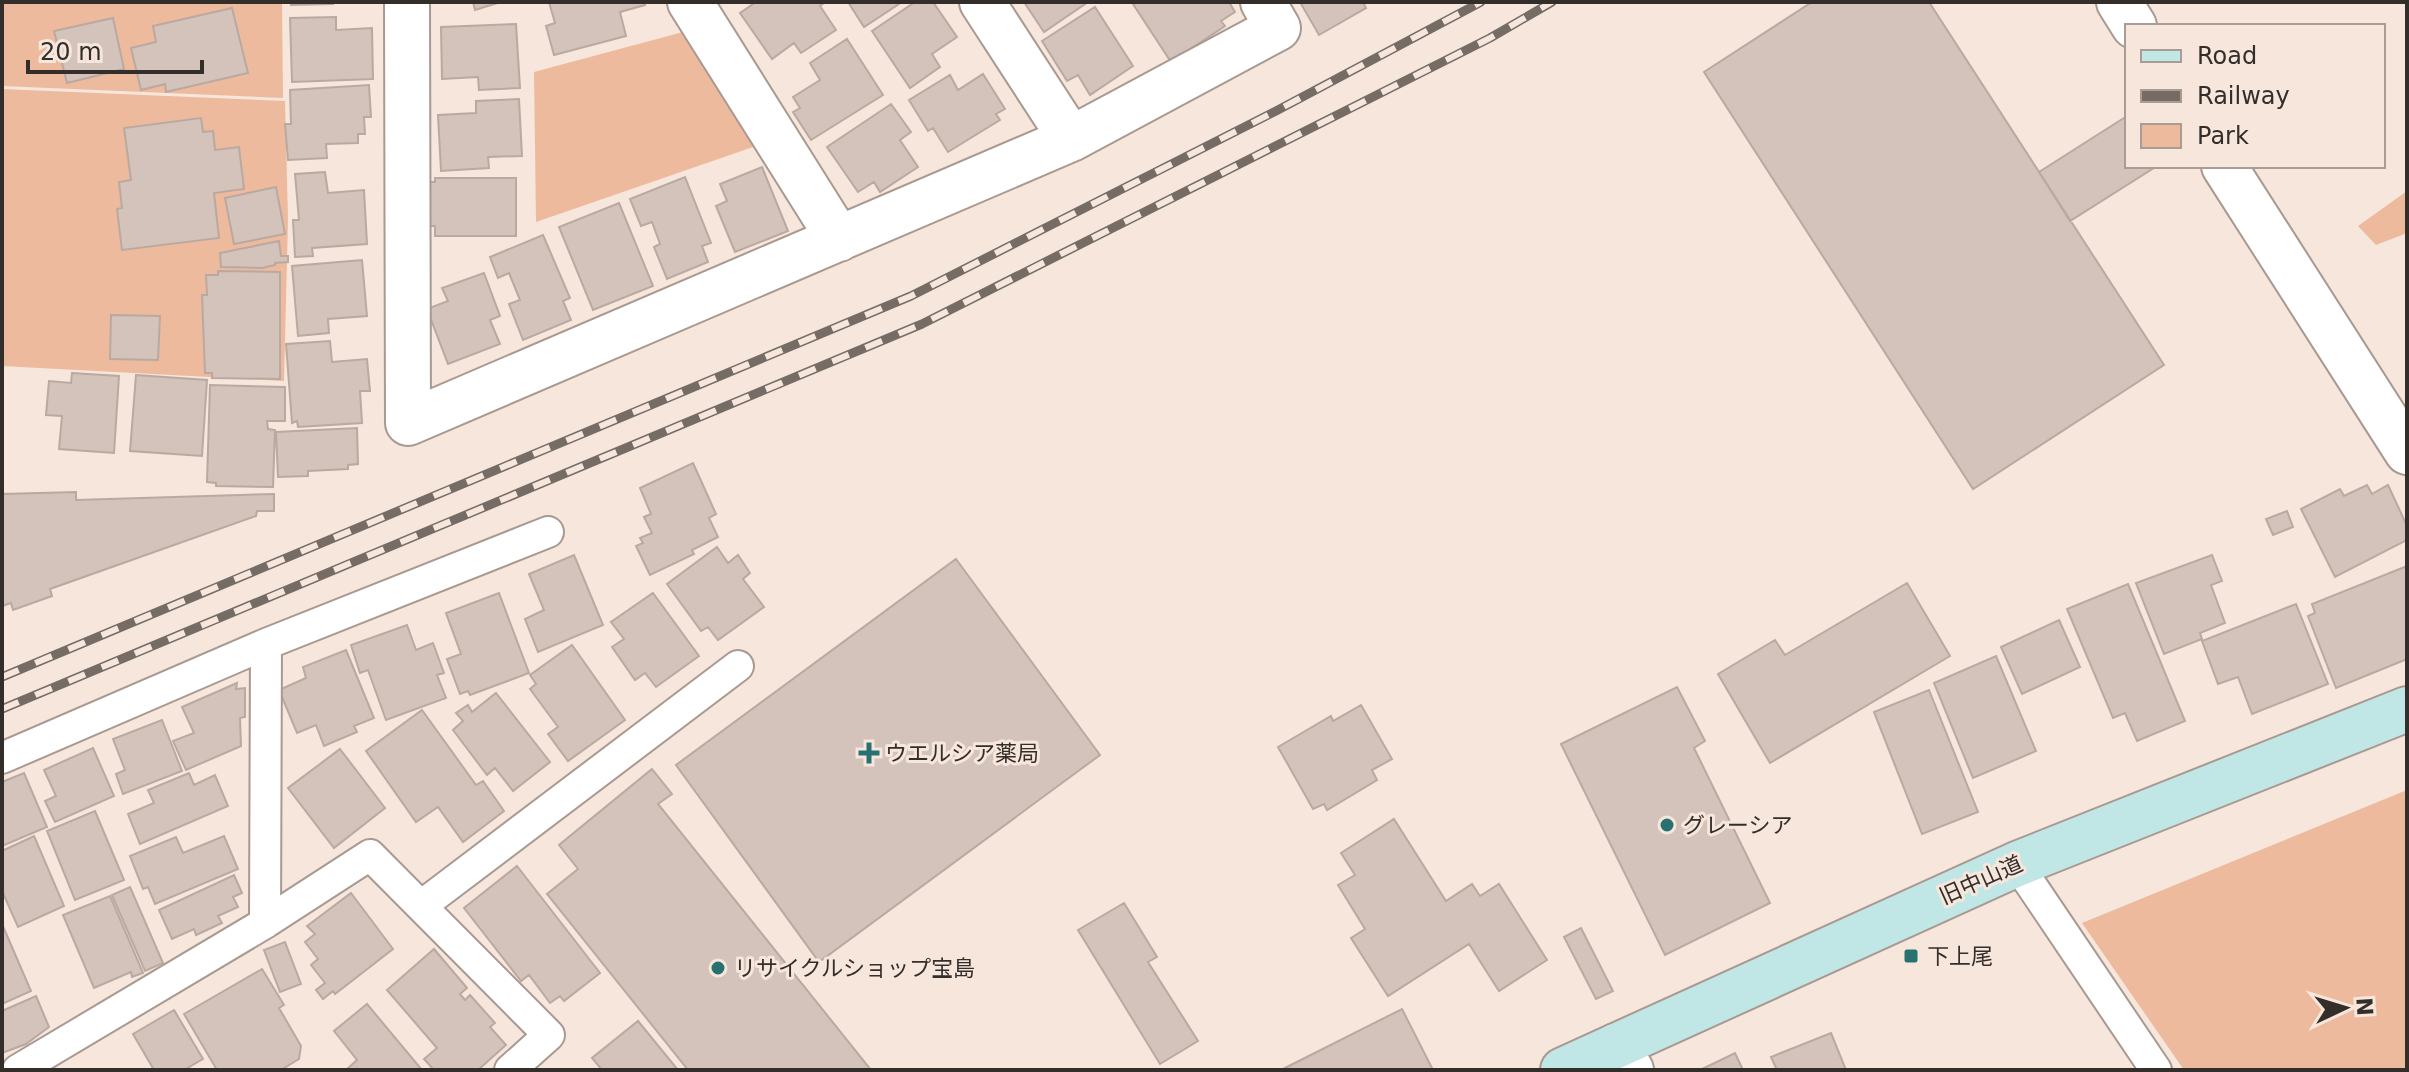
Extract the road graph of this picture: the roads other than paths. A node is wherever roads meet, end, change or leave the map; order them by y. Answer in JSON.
{"nodes":[{"id":1,"x":407,"y":2,"type":"edge"},
{"id":2,"x":690,"y":2,"type":"edge"},
{"id":3,"x":982,"y":2,"type":"edge"},
{"id":4,"x":1263,"y":2,"type":"edge"},
{"id":5,"x":2119,"y":2,"type":"edge"},
{"id":6,"x":2133,"y":24,"type":"edge"},
{"id":7,"x":1071,"y":139,"type":"junction"},
{"id":8,"x":2225,"y":168,"type":"edge"},
{"id":9,"x":839,"y":239,"type":"junction"},
{"id":10,"x":2407,"y":452,"type":"edge"},
{"id":11,"x":548,"y":532,"type":"dead end"},
{"id":12,"x":266,"y":644,"type":"junction"},
{"id":13,"x":738,"y":666,"type":"dead end"},
{"id":14,"x":2407,"y":709,"type":"edge"},
{"id":15,"x":2,"y":758,"type":"edge"},
{"id":16,"x":2017,"y":864,"type":"junction"},
{"id":17,"x":421,"y":906,"type":"junction"},
{"id":18,"x":265,"y":923,"type":"junction"},
{"id":19,"x":1624,"y":1058,"type":"edge"},
{"id":20,"x":18,"y":1070,"type":"edge"},
{"id":21,"x":510,"y":1070,"type":"edge"},
{"id":22,"x":1563,"y":1070,"type":"edge"},
{"id":23,"x":2156,"y":1070,"type":"edge"}],
"edges":[{"from":1,"to":9,"type":"street"},
{"from":2,"to":9,"type":"street"},
{"from":3,"to":7,"type":"street"},
{"from":4,"to":7,"type":"street"},
{"from":5,"to":6,"type":"street"},
{"from":7,"to":9,"type":"street"},
{"from":8,"to":10,"type":"street"},
{"from":11,"to":12,"type":"lane"},
{"from":12,"to":15,"type":"lane"},
{"from":12,"to":18,"type":"lane"},
{"from":13,"to":17,"type":"lane"},
{"from":14,"to":16,"type":"main road","name":"旧中山道"},
{"from":16,"to":19,"type":"main road","name":"旧中山道"},
{"from":16,"to":23,"type":"lane"},
{"from":17,"to":18,"type":"lane"},
{"from":17,"to":21,"type":"lane"},
{"from":18,"to":20,"type":"lane"},
{"from":19,"to":22,"type":"main road","name":"旧中山道"}]}
